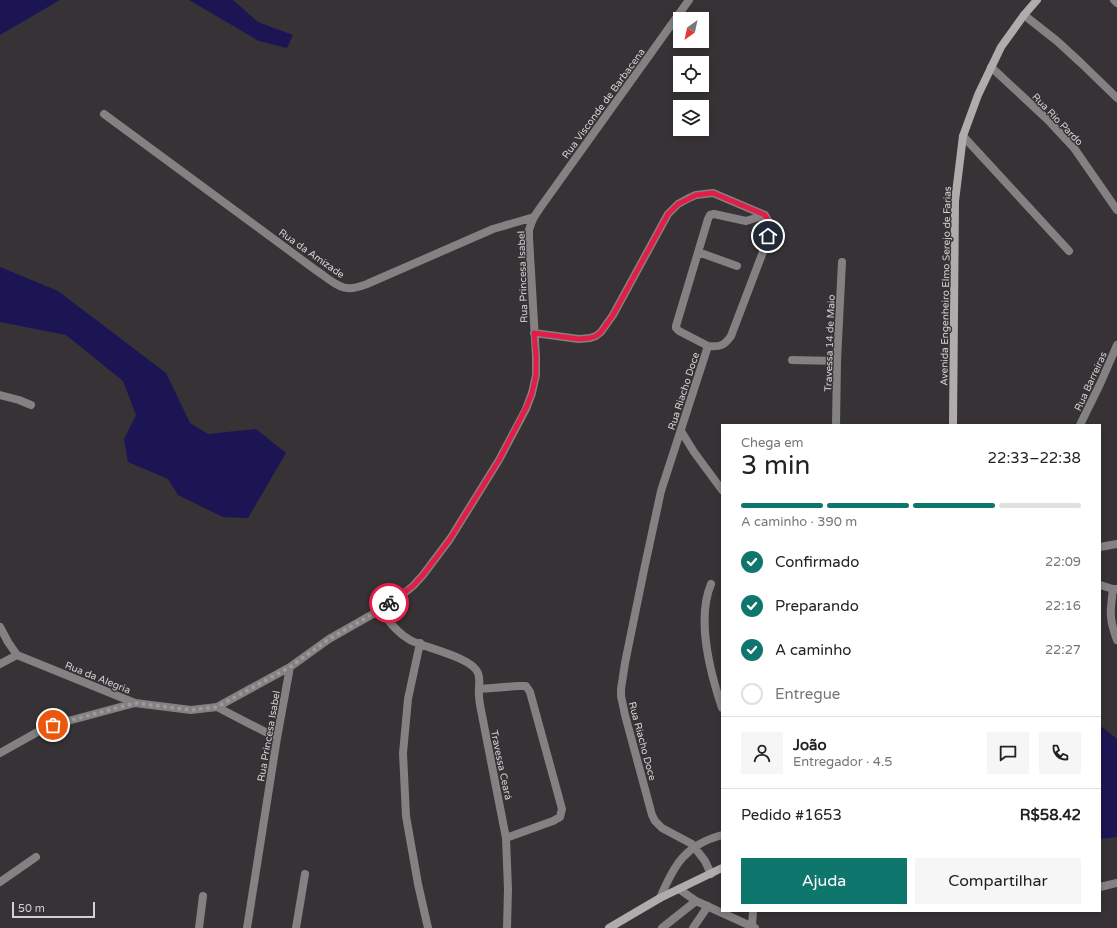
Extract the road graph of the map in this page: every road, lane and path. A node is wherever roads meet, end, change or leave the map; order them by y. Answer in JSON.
{"nodes":[{"id":1,"x":689,"y":0,"type":"edge"},
{"id":2,"x":1037,"y":0,"type":"edge"},
{"id":3,"x":1114,"y":0,"type":"edge"},
{"id":4,"x":1117,"y":3,"type":"edge"},
{"id":5,"x":1024,"y":15,"type":"junction"},
{"id":6,"x":991,"y":67,"type":"junction"},
{"id":7,"x":1117,"y":98,"type":"edge"},
{"id":8,"x":104,"y":114,"type":"dead end"},
{"id":9,"x":963,"y":136,"type":"junction"},
{"id":10,"x":1117,"y":210,"type":"edge"},
{"id":11,"x":765,"y":215,"type":"junction"},
{"id":12,"x":534,"y":217,"type":"junction"},
{"id":13,"x":1069,"y":251,"type":"dead end"},
{"id":14,"x":698,"y":252,"type":"junction"},
{"id":15,"x":842,"y":262,"type":"dead end"},
{"id":16,"x":737,"y":266,"type":"dead end"},
{"id":17,"x":534,"y":333,"type":"junction"},
{"id":18,"x":1117,"y":345,"type":"edge"},
{"id":19,"x":708,"y":346,"type":"junction"},
{"id":20,"x":792,"y":360,"type":"dead end"},
{"id":21,"x":837,"y":361,"type":"junction"},
{"id":22,"x":0,"y":395,"type":"edge"},
{"id":23,"x":31,"y":405,"type":"dead end"},
{"id":24,"x":836,"y":424,"type":"edge"},
{"id":25,"x":953,"y":424,"type":"edge"},
{"id":26,"x":1080,"y":424,"type":"edge"},
{"id":27,"x":681,"y":431,"type":"junction"},
{"id":28,"x":721,"y":489,"type":"edge"},
{"id":29,"x":1117,"y":544,"type":"edge"},
{"id":30,"x":1101,"y":547,"type":"edge"},
{"id":31,"x":711,"y":584,"type":"dead end"},
{"id":32,"x":1101,"y":585,"type":"edge"},
{"id":33,"x":1115,"y":589,"type":"edge"},
{"id":34,"x":380,"y":610,"type":"junction"},
{"id":35,"x":0,"y":627,"type":"edge"},
{"id":36,"x":1117,"y":640,"type":"edge"},
{"id":37,"x":420,"y":643,"type":"junction"},
{"id":38,"x":17,"y":655,"type":"junction"},
{"id":39,"x":0,"y":664,"type":"edge"},
{"id":40,"x":290,"y":667,"type":"junction"},
{"id":41,"x":479,"y":689,"type":"junction"},
{"id":42,"x":135,"y":703,"type":"junction"},
{"id":43,"x":721,"y":705,"type":"edge"},
{"id":44,"x":217,"y":707,"type":"junction"},
{"id":45,"x":277,"y":738,"type":"junction"},
{"id":46,"x":0,"y":753,"type":"edge"},
{"id":47,"x":721,"y":835,"type":"edge"},
{"id":48,"x":506,"y":838,"type":"junction"},
{"id":49,"x":695,"y":846,"type":"junction"},
{"id":50,"x":36,"y":857,"type":"dead end"},
{"id":51,"x":721,"y":869,"type":"edge"},
{"id":52,"x":305,"y":874,"type":"dead end"},
{"id":53,"x":711,"y":874,"type":"junction"},
{"id":54,"x":0,"y":882,"type":"edge"},
{"id":55,"x":1117,"y":883,"type":"edge"},
{"id":56,"x":1101,"y":887,"type":"edge"},
{"id":57,"x":679,"y":889,"type":"junction"},
{"id":58,"x":203,"y":896,"type":"dead end"},
{"id":59,"x":660,"y":898,"type":"junction"},
{"id":60,"x":696,"y":901,"type":"junction"},
{"id":61,"x":708,"y":906,"type":"junction"},
{"id":62,"x":753,"y":912,"type":"edge"},
{"id":63,"x":753,"y":927,"type":"edge"},
{"id":64,"x":199,"y":928,"type":"edge"},
{"id":65,"x":247,"y":928,"type":"edge"},
{"id":66,"x":296,"y":928,"type":"edge"},
{"id":67,"x":428,"y":928,"type":"edge"},
{"id":68,"x":507,"y":928,"type":"edge"},
{"id":69,"x":610,"y":928,"type":"edge"},
{"id":70,"x":662,"y":928,"type":"edge"},
{"id":71,"x":693,"y":928,"type":"edge"}],
"edges":[{"from":1,"to":12,"type":"street","name":"Rua Visconde de Barbacena"},
{"from":2,"to":5,"type":"main road","name":"Avenida Engenheiro Elmo Serejo de Farias"},
{"from":3,"to":4,"type":"street"},
{"from":5,"to":6,"type":"main road","name":"Avenida Engenheiro Elmo Serejo de Farias"},
{"from":5,"to":7,"type":"street"},
{"from":6,"to":9,"type":"main road","name":"Avenida Engenheiro Elmo Serejo de Farias"},
{"from":6,"to":10,"type":"street","name":"Rua Rio Pardo"},
{"from":8,"to":12,"type":"street","name":"Rua da Amizade"},
{"from":9,"to":13,"type":"street"},
{"from":9,"to":25,"type":"main road","name":"Avenida Engenheiro Elmo Serejo de Farias"},
{"from":11,"to":14,"type":"street"},
{"from":11,"to":17,"type":"street"},
{"from":11,"to":19,"type":"street","name":"Rua Riacho Doce"},
{"from":12,"to":17,"type":"street","name":"Rua Princesa Isabel"},
{"from":14,"to":16,"type":"street"},
{"from":14,"to":19,"type":"street"},
{"from":15,"to":21,"type":"street","name":"Travessa 14 de Maio"},
{"from":17,"to":34,"type":"street","name":"Rua Princesa Isabel"},
{"from":18,"to":26,"type":"street","name":"Rua Barreiras"},
{"from":19,"to":27,"type":"street","name":"Rua Riacho Doce"},
{"from":20,"to":21,"type":"street"},
{"from":21,"to":24,"type":"street","name":"Travessa 14 de Maio"},
{"from":22,"to":23,"type":"street"},
{"from":27,"to":28,"type":"street"},
{"from":27,"to":49,"type":"street","name":"Rua Riacho Doce"},
{"from":29,"to":30,"type":"street"},
{"from":31,"to":43,"type":"street"},
{"from":32,"to":33,"type":"street"},
{"from":33,"to":36,"type":"street"},
{"from":34,"to":37,"type":"street","name":"Travessa Ceará"},
{"from":34,"to":40,"type":"street","name":"Rua Princesa Isabel"},
{"from":35,"to":38,"type":"street"},
{"from":37,"to":41,"type":"street","name":"Travessa Ceará"},
{"from":37,"to":67,"type":"street"},
{"from":38,"to":39,"type":"street"},
{"from":38,"to":42,"type":"street","name":"Rua da Alegria"},
{"from":40,"to":44,"type":"street","name":"Rua da Alegria"},
{"from":40,"to":45,"type":"street","name":"Rua Princesa Isabel"},
{"from":41,"to":48,"type":"street","name":"Travessa Ceará"},
{"from":41,"to":48,"type":"street"},
{"from":42,"to":44,"type":"street","name":"Rua da Alegria"},
{"from":42,"to":46,"type":"street"},
{"from":44,"to":45,"type":"street"},
{"from":45,"to":65,"type":"street","name":"Rua Princesa Isabel"},
{"from":47,"to":49,"type":"street"},
{"from":48,"to":68,"type":"street","name":"Travessa Ceará"},
{"from":49,"to":53,"type":"street","name":"Rua Riacho Doce"},
{"from":49,"to":59,"type":"street"},
{"from":50,"to":54,"type":"street"},
{"from":51,"to":53,"type":"main road"},
{"from":52,"to":66,"type":"street"},
{"from":53,"to":57,"type":"main road"},
{"from":55,"to":56,"type":"street"},
{"from":57,"to":59,"type":"main road"},
{"from":57,"to":60,"type":"street"},
{"from":58,"to":64,"type":"street"},
{"from":59,"to":69,"type":"main road"},
{"from":60,"to":61,"type":"street"},
{"from":60,"to":70,"type":"street"},
{"from":61,"to":63,"type":"street"},
{"from":61,"to":71,"type":"street"},
{"from":62,"to":63,"type":"street"}]}
